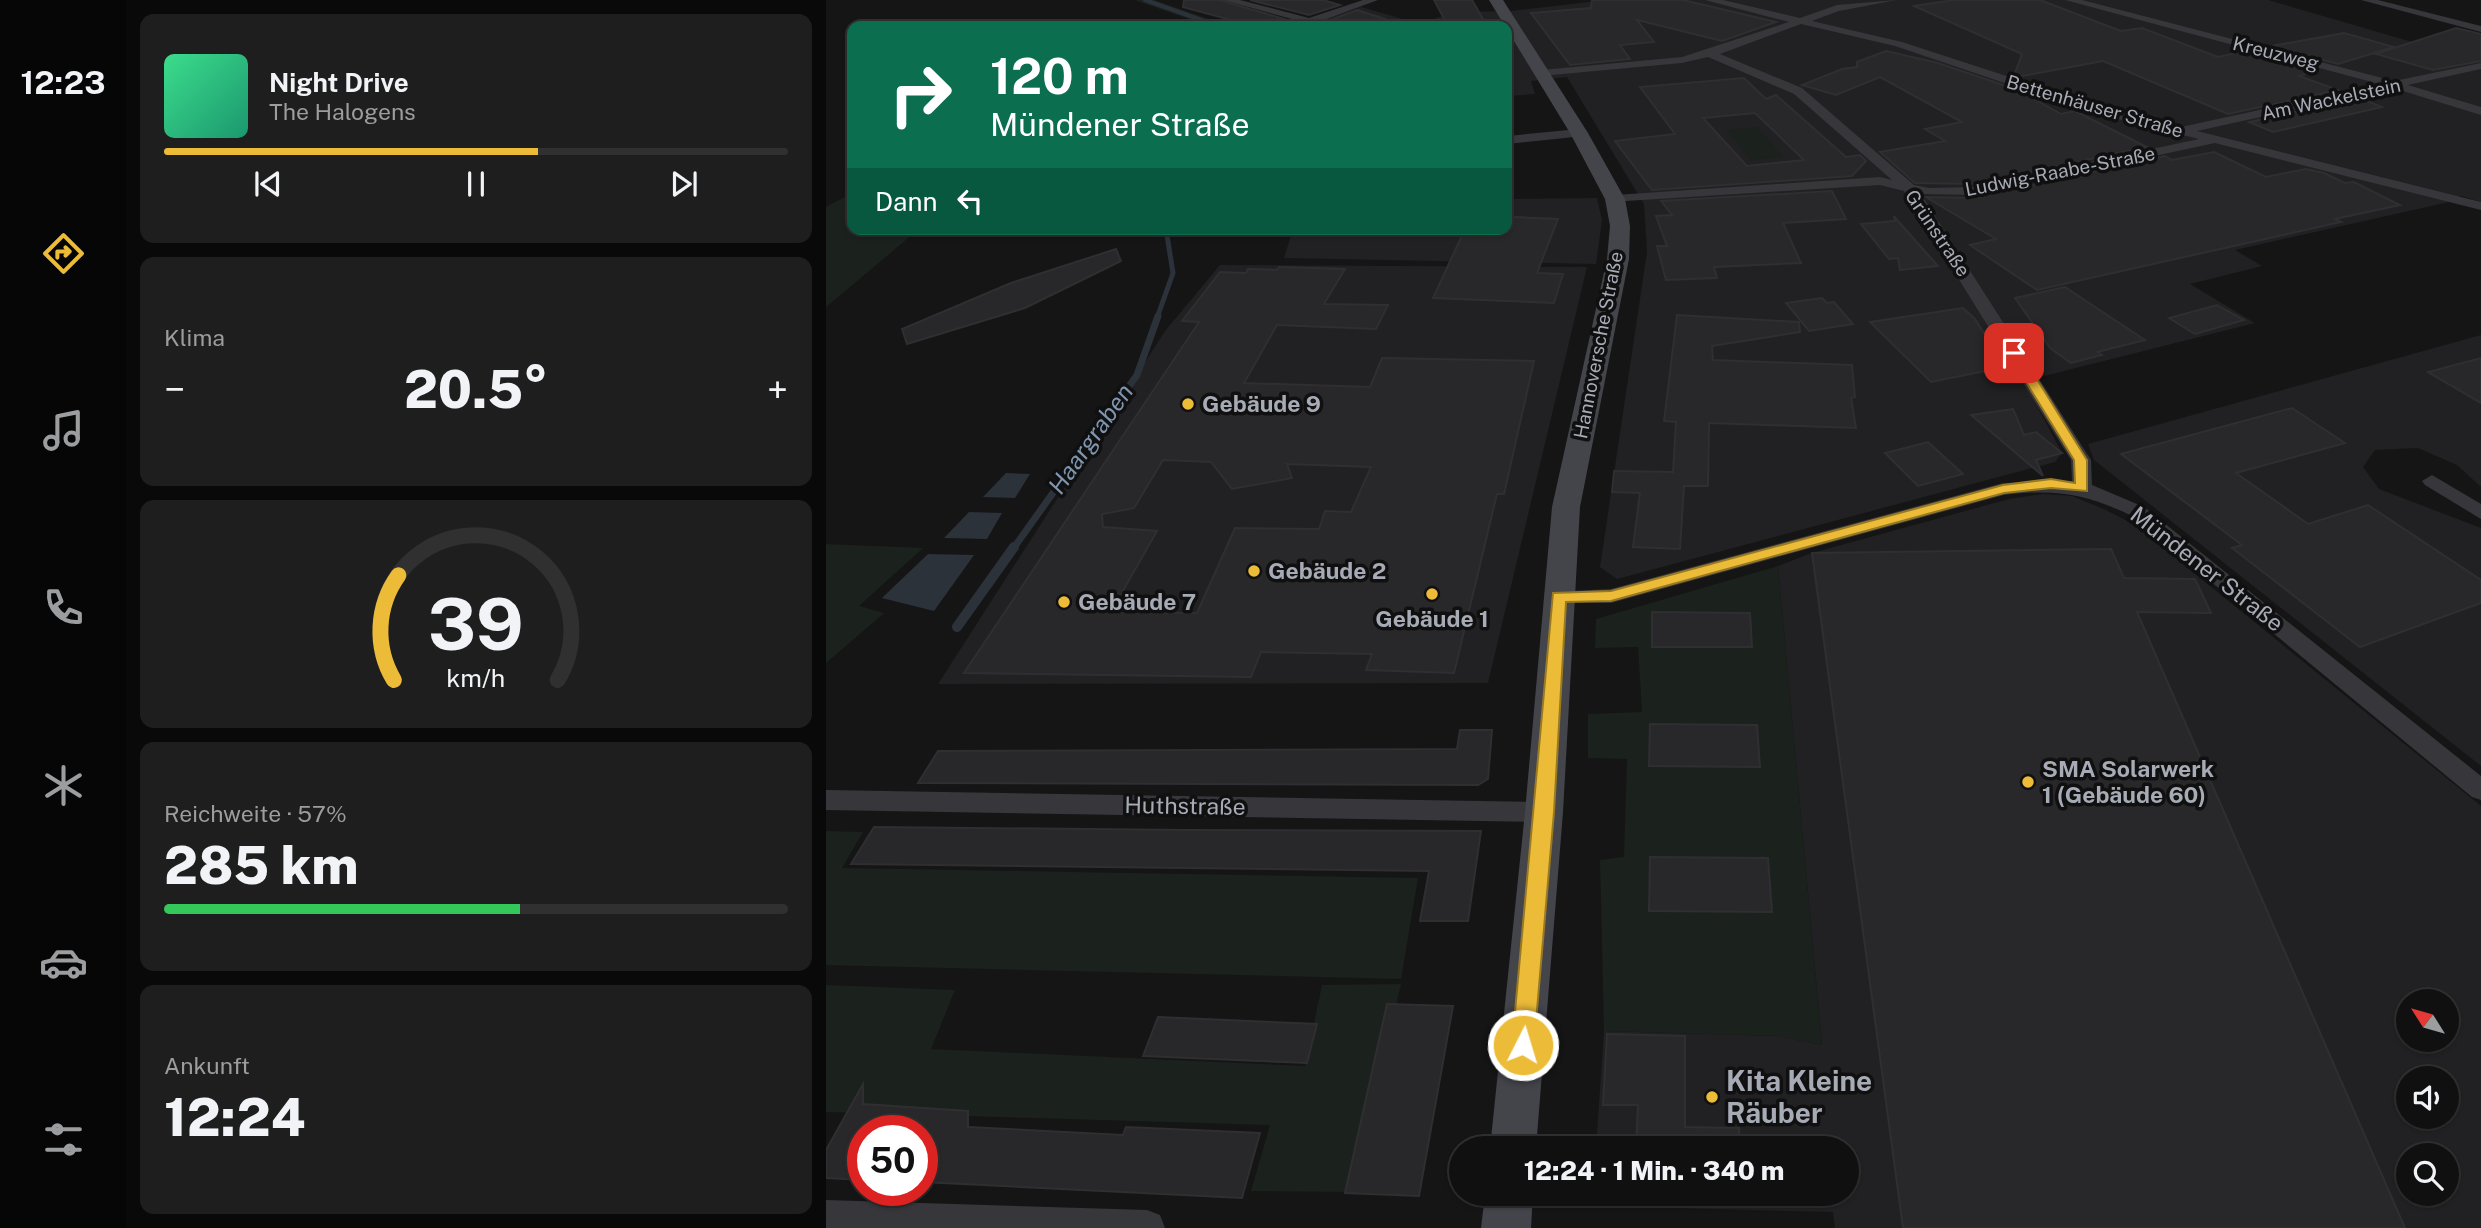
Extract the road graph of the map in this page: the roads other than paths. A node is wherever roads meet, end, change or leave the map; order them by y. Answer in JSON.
{"nodes":[{"id":1,"x":1228,"y":0,"type":"edge"},
{"id":2,"x":1373,"y":0,"type":"edge"},
{"id":3,"x":1496,"y":0,"type":"edge"},
{"id":4,"x":1710,"y":0,"type":"edge"},
{"id":5,"x":1892,"y":0,"type":"edge"},
{"id":6,"x":2070,"y":0,"type":"edge"},
{"id":7,"x":2366,"y":0,"type":"edge"},
{"id":8,"x":1803,"y":20,"type":"junction"},
{"id":9,"x":1310,"y":21,"type":"joint"},
{"id":10,"x":1509,"y":21,"type":"edge"},
{"id":11,"x":1512,"y":26,"type":"edge"},
{"id":12,"x":2481,"y":29,"type":"edge"},
{"id":13,"x":1710,"y":54,"type":"junction"},
{"id":14,"x":2481,"y":66,"type":"edge"},
{"id":15,"x":1541,"y":73,"type":"junction"},
{"id":16,"x":2395,"y":85,"type":"junction"},
{"id":17,"x":2481,"y":111,"type":"edge"},
{"id":18,"x":2181,"y":131,"type":"junction"},
{"id":19,"x":1579,"y":133,"type":"junction"},
{"id":20,"x":1512,"y":140,"type":"edge"},
{"id":21,"x":2213,"y":140,"type":"junction"},
{"id":22,"x":1909,"y":187,"type":"junction"},
{"id":23,"x":1615,"y":200,"type":"junction"},
{"id":24,"x":2481,"y":206,"type":"edge"},
{"id":25,"x":2432,"y":481,"type":"dead end"},
{"id":26,"x":2082,"y":488,"type":"junction"},
{"id":27,"x":2481,"y":513,"type":"edge"},
{"id":28,"x":1559,"y":597,"type":"junction"},
{"id":29,"x":2481,"y":790,"type":"edge"},
{"id":30,"x":826,"y":800,"type":"edge"},
{"id":31,"x":1544,"y":812,"type":"junction"},
{"id":32,"x":1514,"y":1136,"type":"edge"},
{"id":33,"x":1508,"y":1206,"type":"edge"},
{"id":34,"x":826,"y":1219,"type":"edge"},
{"id":35,"x":1051,"y":1227,"type":"edge"},
{"id":36,"x":1147,"y":1228,"type":"edge"},
{"id":37,"x":1506,"y":1228,"type":"edge"}],
"edges":[{"from":1,"to":9,"type":"street"},
{"from":2,"to":9,"type":"street"},
{"from":3,"to":10,"type":"main road","name":"Hannoversche Straße"},
{"from":4,"to":8,"type":"street","name":"Bettenhäuser Straße"},
{"from":5,"to":8,"type":"street"},
{"from":6,"to":16,"type":"street","name":"Kreuzweg"},
{"from":7,"to":12,"type":"street"},
{"from":8,"to":13,"type":"street"},
{"from":8,"to":18,"type":"street","name":"Bettenhäuser Straße"},
{"from":11,"to":15,"type":"main road","name":"Hannoversche Straße"},
{"from":13,"to":15,"type":"street"},
{"from":13,"to":22,"type":"street","name":"Grünstraße"},
{"from":14,"to":16,"type":"street","name":"Am Wackelstein"},
{"from":15,"to":19,"type":"main road","name":"Hannoversche Straße"},
{"from":16,"to":17,"type":"street","name":"Kreuzweg"},
{"from":16,"to":18,"type":"street","name":"Am Wackelstein"},
{"from":18,"to":21,"type":"street","name":"Bettenhäuser Straße"},
{"from":19,"to":20,"type":"street"},
{"from":19,"to":23,"type":"main road","name":"Hannoversche Straße"},
{"from":21,"to":22,"type":"street","name":"Ludwig-Raabe-Straße"},
{"from":21,"to":24,"type":"street","name":"Bettenhäuser Straße"},
{"from":22,"to":23,"type":"street","name":"Ludwig-Raabe-Straße"},
{"from":22,"to":26,"type":"street","name":"Grünstraße"},
{"from":23,"to":28,"type":"main road","name":"Hannoversche Straße"},
{"from":25,"to":27,"type":"street"},
{"from":26,"to":28,"type":"street","name":"Mündener Straße"},
{"from":26,"to":29,"type":"street","name":"Mündener Straße"},
{"from":28,"to":31,"type":"main road","name":"Hannoversche Straße"},
{"from":30,"to":31,"type":"street","name":"Huthstraße"},
{"from":31,"to":32,"type":"main road","name":"Hannoversche Straße"},
{"from":33,"to":37,"type":"main road"},
{"from":34,"to":35,"type":"street"},
{"from":35,"to":36,"type":"street"}]}
